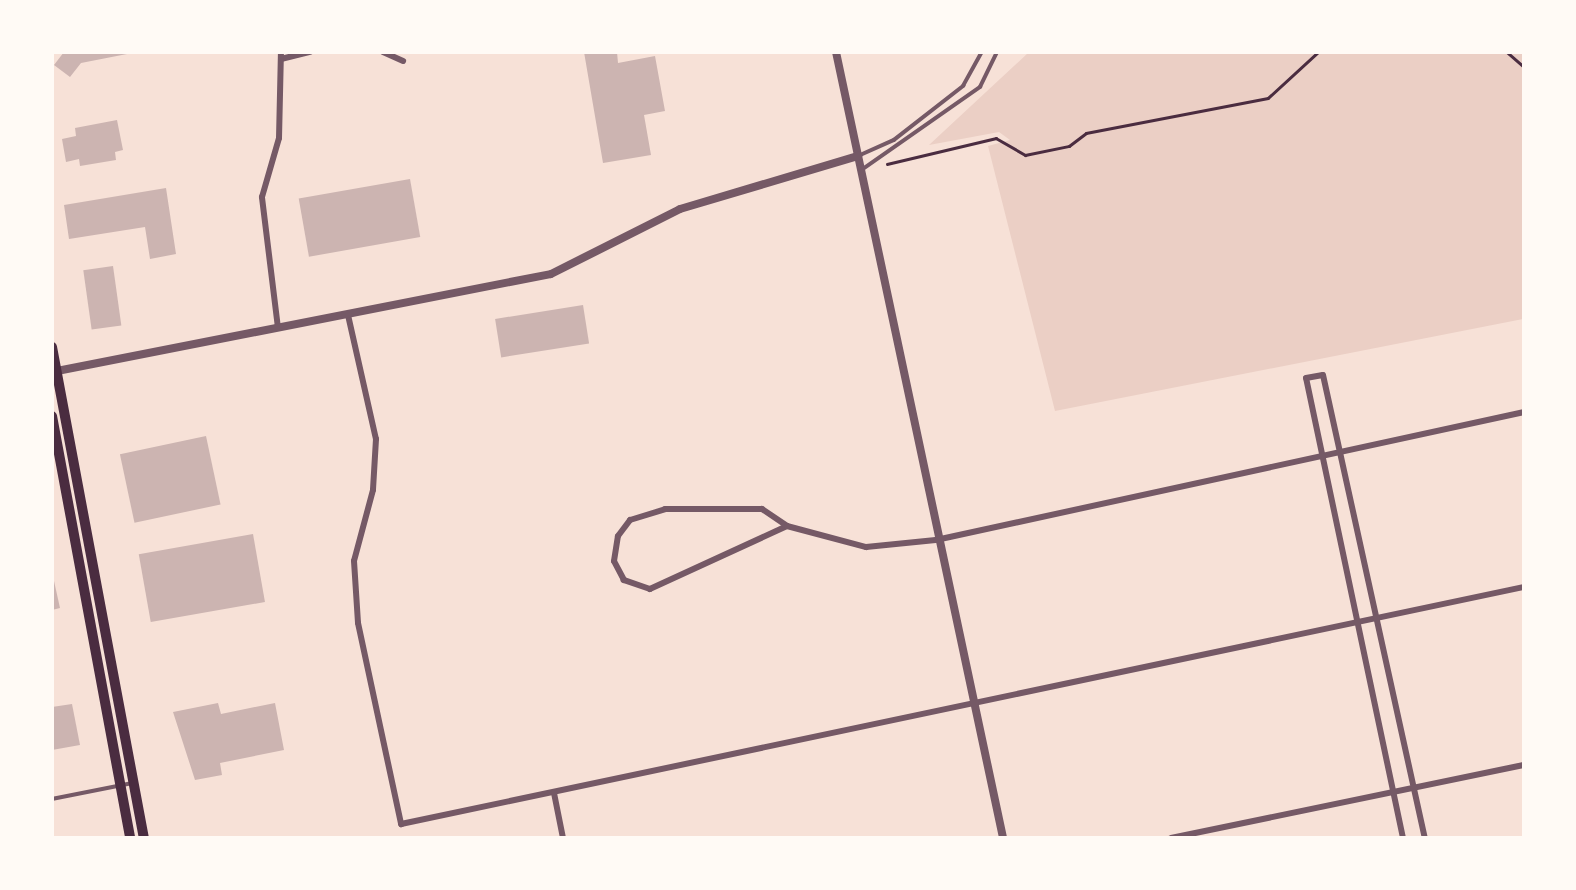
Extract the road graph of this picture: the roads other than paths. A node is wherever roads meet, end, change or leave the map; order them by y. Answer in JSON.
{"nodes":[{"id":1,"x":310,"y":52,"type":"edge"},
{"id":2,"x":383,"y":52,"type":"edge"},
{"id":3,"x":836,"y":52,"type":"edge"},
{"id":4,"x":982,"y":52,"type":"edge"},
{"id":5,"x":997,"y":52,"type":"edge"},
{"id":6,"x":281,"y":55,"type":"edge"},
{"id":7,"x":403,"y":61,"type":"dead end"},
{"id":8,"x":858,"y":156,"type":"junction"},
{"id":9,"x":861,"y":170,"type":"junction"},
{"id":10,"x":348,"y":315,"type":"junction"},
{"id":11,"x":278,"y":328,"type":"junction"},
{"id":12,"x":52,"y":347,"type":"edge"},
{"id":13,"x":55,"y":372,"type":"edge"},
{"id":14,"x":1524,"y":412,"type":"edge"},
{"id":15,"x":52,"y":416,"type":"edge"},
{"id":16,"x":1338,"y":452,"type":"junction"},
{"id":17,"x":1320,"y":457,"type":"junction"},
{"id":18,"x":787,"y":526,"type":"junction"},
{"id":19,"x":936,"y":540,"type":"junction"},
{"id":20,"x":1524,"y":587,"type":"edge"},
{"id":21,"x":1378,"y":618,"type":"junction"},
{"id":22,"x":1356,"y":622,"type":"junction"},
{"id":23,"x":973,"y":702,"type":"junction"},
{"id":24,"x":1524,"y":765,"type":"edge"},
{"id":25,"x":135,"y":783,"type":"junction"},
{"id":26,"x":121,"y":785,"type":"junction"},
{"id":27,"x":1415,"y":788,"type":"junction"},
{"id":28,"x":554,"y":793,"type":"junction"},
{"id":29,"x":1394,"y":793,"type":"junction"},
{"id":30,"x":52,"y":799,"type":"edge"},
{"id":31,"x":82,"y":838,"type":"edge"},
{"id":32,"x":89,"y":838,"type":"edge"},
{"id":33,"x":130,"y":838,"type":"edge"},
{"id":34,"x":144,"y":838,"type":"edge"},
{"id":35,"x":563,"y":838,"type":"edge"},
{"id":36,"x":1003,"y":838,"type":"edge"},
{"id":37,"x":1171,"y":838,"type":"edge"},
{"id":38,"x":1403,"y":838,"type":"edge"},
{"id":39,"x":1425,"y":838,"type":"edge"}],
"edges":[{"from":1,"to":6,"type":"street"},
{"from":2,"to":7,"type":"street"},
{"from":3,"to":8,"type":"street"},
{"from":4,"to":8,"type":"lane"},
{"from":5,"to":9,"type":"lane"},
{"from":6,"to":11,"type":"street"},
{"from":8,"to":9,"type":"street"},
{"from":8,"to":10,"type":"street"},
{"from":9,"to":19,"type":"street"},
{"from":10,"to":11,"type":"street"},
{"from":10,"to":28,"type":"street"},
{"from":11,"to":13,"type":"street"},
{"from":12,"to":13,"type":"main road"},
{"from":13,"to":25,"type":"main road"},
{"from":14,"to":16,"type":"street"},
{"from":15,"to":26,"type":"main road"},
{"from":16,"to":17,"type":"street"},
{"from":16,"to":17,"type":"street"},
{"from":16,"to":21,"type":"street"},
{"from":17,"to":19,"type":"street"},
{"from":17,"to":22,"type":"street"},
{"from":18,"to":18,"type":"street"},
{"from":18,"to":19,"type":"street"},
{"from":19,"to":23,"type":"street"},
{"from":20,"to":21,"type":"street"},
{"from":21,"to":22,"type":"street"},
{"from":21,"to":27,"type":"street"},
{"from":22,"to":23,"type":"street"},
{"from":22,"to":29,"type":"street"},
{"from":23,"to":28,"type":"street"},
{"from":23,"to":36,"type":"street"},
{"from":24,"to":27,"type":"street"},
{"from":25,"to":26,"type":"lane"},
{"from":25,"to":34,"type":"main road"},
{"from":26,"to":30,"type":"lane"},
{"from":26,"to":33,"type":"main road"},
{"from":27,"to":29,"type":"street"},
{"from":27,"to":39,"type":"street"},
{"from":28,"to":35,"type":"street"},
{"from":29,"to":37,"type":"street"},
{"from":29,"to":38,"type":"street"},
{"from":31,"to":32,"type":"lane"}]}
